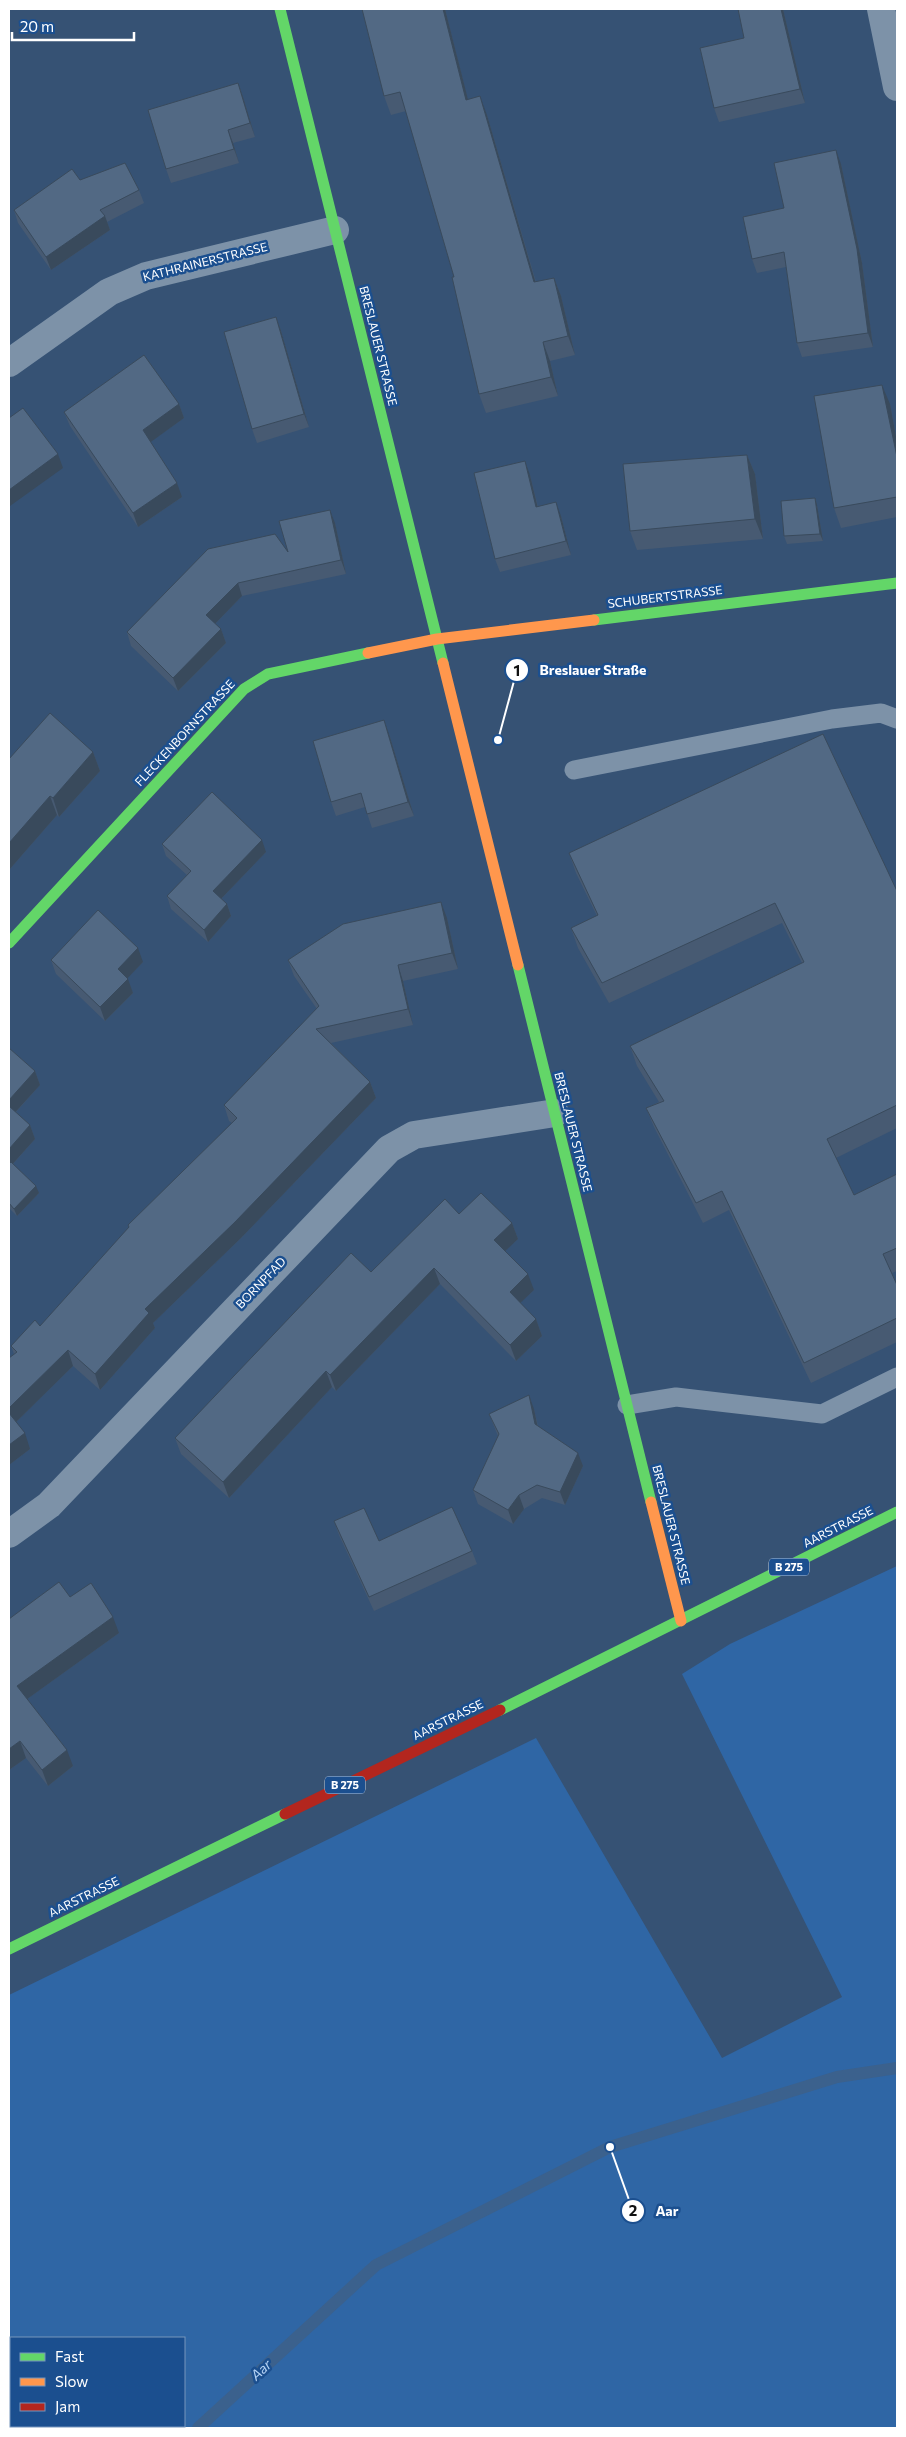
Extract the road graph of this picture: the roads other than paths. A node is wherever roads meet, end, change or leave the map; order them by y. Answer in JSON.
{"nodes":[{"id":1,"x":280,"y":9,"type":"edge"},
{"id":2,"x":881,"y":9,"type":"edge"},
{"id":3,"x":897,"y":87,"type":"edge"},
{"id":4,"x":335,"y":230,"type":"junction"},
{"id":5,"x":9,"y":363,"type":"edge"},
{"id":6,"x":897,"y":583,"type":"edge"},
{"id":7,"x":437,"y":639,"type":"junction"},
{"id":8,"x":897,"y":719,"type":"edge"},
{"id":9,"x":574,"y":770,"type":"dead end"},
{"id":10,"x":9,"y":943,"type":"edge"},
{"id":11,"x":554,"y":1113,"type":"junction"},
{"id":12,"x":897,"y":1378,"type":"edge"},
{"id":13,"x":628,"y":1405,"type":"junction"},
{"id":14,"x":897,"y":1512,"type":"edge"},
{"id":15,"x":9,"y":1534,"type":"edge"},
{"id":16,"x":681,"y":1621,"type":"junction"},
{"id":17,"x":9,"y":1949,"type":"edge"}],
"edges":[{"from":1,"to":4,"type":"street","name":"BRESLAUER STRASSE"},
{"from":2,"to":3,"type":"street"},
{"from":4,"to":5,"type":"street","name":"KATHRAINERSTRASSE"},
{"from":4,"to":7,"type":"street","name":"BRESLAUER STRASSE"},
{"from":6,"to":7,"type":"street","name":"SCHUBERTSTRASSE"},
{"from":7,"to":10,"type":"street","name":"FLECKENBORNSTRASSE"},
{"from":7,"to":11,"type":"street","name":"BRESLAUER STRASSE"},
{"from":8,"to":9,"type":"lane"},
{"from":11,"to":13,"type":"street","name":"BRESLAUER STRASSE"},
{"from":11,"to":15,"type":"street","name":"BORNPFAD"},
{"from":12,"to":13,"type":"lane"},
{"from":13,"to":16,"type":"street","name":"BRESLAUER STRASSE"},
{"from":14,"to":16,"type":"street","name":"AARSTRASSE","number":"B 275"},
{"from":16,"to":17,"type":"street","name":"AARSTRASSE","number":"B 275"}]}
